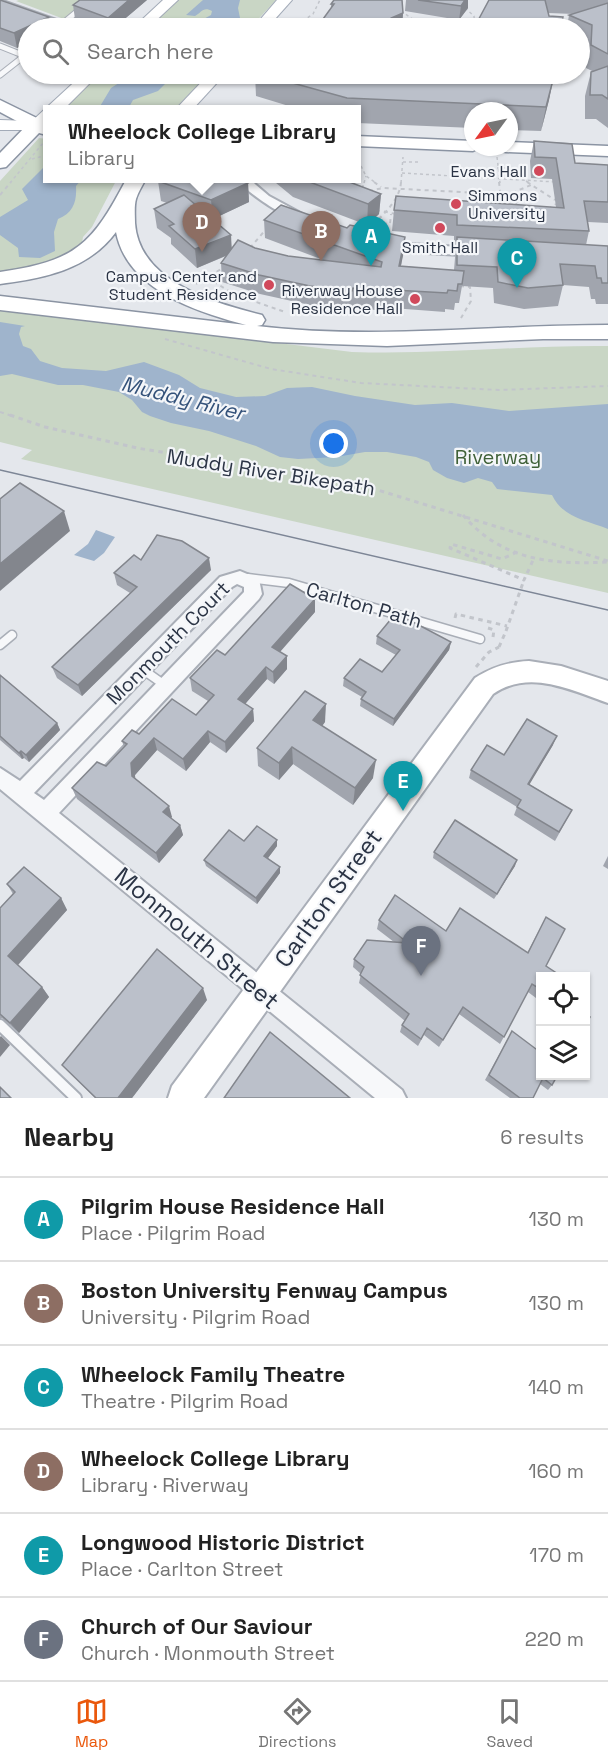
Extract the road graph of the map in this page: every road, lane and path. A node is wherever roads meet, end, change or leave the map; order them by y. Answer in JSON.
{"nodes":[{"id":1,"x":91,"y":0,"type":"edge"},
{"id":2,"x":171,"y":0,"type":"edge"},
{"id":3,"x":285,"y":0,"type":"edge"},
{"id":4,"x":320,"y":0,"type":"edge"},
{"id":5,"x":0,"y":2,"type":"edge"},
{"id":6,"x":461,"y":4,"type":"edge"},
{"id":7,"x":401,"y":10,"type":"edge"},
{"id":8,"x":397,"y":14,"type":"edge"},
{"id":9,"x":403,"y":14,"type":"junction"},
{"id":10,"x":42,"y":18,"type":"edge"},
{"id":11,"x":74,"y":18,"type":"edge"},
{"id":12,"x":151,"y":18,"type":"edge"},
{"id":13,"x":269,"y":18,"type":"edge"},
{"id":14,"x":308,"y":18,"type":"edge"},
{"id":15,"x":410,"y":18,"type":"edge"},
{"id":16,"x":474,"y":18,"type":"edge"},
{"id":17,"x":0,"y":46,"type":"edge"},
{"id":18,"x":18,"y":52,"type":"edge"},
{"id":19,"x":18,"y":62,"type":"edge"},
{"id":20,"x":0,"y":75,"type":"edge"},
{"id":21,"x":81,"y":84,"type":"edge"},
{"id":22,"x":208,"y":84,"type":"edge"},
{"id":23,"x":0,"y":105,"type":"edge"},
{"id":24,"x":58,"y":105,"type":"edge"},
{"id":25,"x":188,"y":105,"type":"edge"},
{"id":26,"x":0,"y":125,"type":"edge"},
{"id":27,"x":43,"y":126,"type":"edge"},
{"id":28,"x":43,"y":127,"type":"edge"},
{"id":29,"x":43,"y":129,"type":"edge"},
{"id":30,"x":43,"y":129,"type":"edge"},
{"id":31,"x":361,"y":141,"type":"edge"},
{"id":32,"x":464,"y":146,"type":"edge"},
{"id":33,"x":608,"y":151,"type":"edge"},
{"id":34,"x":403,"y":152,"type":"dead end"},
{"id":35,"x":43,"y":155,"type":"edge"},
{"id":36,"x":14,"y":158,"type":"edge"},
{"id":37,"x":499,"y":159,"type":"edge"},
{"id":38,"x":403,"y":162,"type":"junction"},
{"id":39,"x":418,"y":162,"type":"dead end"},
{"id":40,"x":361,"y":166,"type":"dead end"},
{"id":41,"x":510,"y":168,"type":"dead end"},
{"id":42,"x":0,"y":172,"type":"edge"},
{"id":43,"x":402,"y":173,"type":"junction"},
{"id":44,"x":366,"y":176,"type":"junction"},
{"id":45,"x":497,"y":177,"type":"junction"},
{"id":46,"x":524,"y":180,"type":"junction"},
{"id":47,"x":562,"y":182,"type":"edge"},
{"id":48,"x":134,"y":183,"type":"edge"},
{"id":49,"x":247,"y":183,"type":"edge"},
{"id":50,"x":532,"y":185,"type":"junction"},
{"id":51,"x":383,"y":188,"type":"junction"},
{"id":52,"x":402,"y":189,"type":"junction"},
{"id":53,"x":500,"y":194,"type":"junction"},
{"id":54,"x":0,"y":195,"type":"edge"},
{"id":55,"x":505,"y":196,"type":"junction"},
{"id":56,"x":126,"y":198,"type":"junction"},
{"id":57,"x":555,"y":200,"type":"dead end"},
{"id":58,"x":556,"y":204,"type":"dead end"},
{"id":59,"x":368,"y":207,"type":"edge"},
{"id":60,"x":530,"y":210,"type":"edge"},
{"id":61,"x":547,"y":210,"type":"edge"},
{"id":62,"x":385,"y":213,"type":"junction"},
{"id":63,"x":391,"y":214,"type":"junction"},
{"id":64,"x":504,"y":214,"type":"edge"},
{"id":65,"x":402,"y":215,"type":"edge"},
{"id":66,"x":313,"y":221,"type":"edge"},
{"id":67,"x":272,"y":222,"type":"edge"},
{"id":68,"x":375,"y":224,"type":"junction"},
{"id":69,"x":368,"y":237,"type":"joint"},
{"id":70,"x":249,"y":248,"type":"edge"},
{"id":71,"x":488,"y":253,"type":"edge"},
{"id":72,"x":224,"y":267,"type":"edge"},
{"id":73,"x":207,"y":277,"type":"junction"},
{"id":74,"x":0,"y":278,"type":"edge"},
{"id":75,"x":198,"y":282,"type":"dead end"},
{"id":76,"x":459,"y":286,"type":"edge"},
{"id":77,"x":0,"y":289,"type":"edge"},
{"id":78,"x":0,"y":303,"type":"edge"},
{"id":79,"x":461,"y":318,"type":"dead end"},
{"id":80,"x":289,"y":320,"type":"junction"},
{"id":81,"x":608,"y":332,"type":"edge"},
{"id":82,"x":160,"y":338,"type":"dead end"},
{"id":83,"x":358,"y":338,"type":"junction"},
{"id":84,"x":608,"y":386,"type":"edge"},
{"id":85,"x":0,"y":412,"type":"edge"},
{"id":86,"x":461,"y":514,"type":"junction"},
{"id":87,"x":517,"y":552,"type":"junction"},
{"id":88,"x":534,"y":558,"type":"junction"},
{"id":89,"x":608,"y":562,"type":"edge"},
{"id":90,"x":247,"y":578,"type":"junction"},
{"id":91,"x":524,"y":580,"type":"junction"},
{"id":92,"x":507,"y":628,"type":"junction"},
{"id":93,"x":12,"y":635,"type":"dead end"},
{"id":94,"x":480,"y":639,"type":"dead end"},
{"id":95,"x":492,"y":644,"type":"dead end"},
{"id":96,"x":0,"y":645,"type":"edge"},
{"id":97,"x":500,"y":661,"type":"junction"},
{"id":98,"x":142,"y":669,"type":"junction"},
{"id":99,"x":166,"y":686,"type":"junction"},
{"id":100,"x":608,"y":692,"type":"edge"},
{"id":101,"x":0,"y":777,"type":"edge"},
{"id":102,"x":21,"y":793,"type":"junction"},
{"id":103,"x":45,"y":813,"type":"junction"},
{"id":104,"x":261,"y":991,"type":"junction"},
{"id":105,"x":0,"y":1025,"type":"edge"},
{"id":106,"x":385,"y":1095,"type":"edge"},
{"id":107,"x":75,"y":1098,"type":"edge"},
{"id":108,"x":184,"y":1098,"type":"edge"}],
"edges":[{"from":1,"to":11,"type":"lane"},
{"from":2,"to":12,"type":"main road"},
{"from":3,"to":13,"type":"main road"},
{"from":4,"to":14,"type":"path"},
{"from":5,"to":10,"type":"street"},
{"from":6,"to":16,"type":"path"},
{"from":7,"to":9,"type":"path"},
{"from":8,"to":9,"type":"path"},
{"from":9,"to":15,"type":"path"},
{"from":17,"to":18,"type":"lane"},
{"from":19,"to":20,"type":"lane"},
{"from":21,"to":24,"type":"main road"},
{"from":22,"to":25,"type":"main road"},
{"from":23,"to":27,"type":"highway"},
{"from":26,"to":28,"type":"main road"},
{"from":29,"to":36,"type":"highway"},
{"from":30,"to":36,"type":"path"},
{"from":31,"to":32,"type":"highway"},
{"from":33,"to":37,"type":"highway"},
{"from":34,"to":38,"type":"path"},
{"from":35,"to":36,"type":"path"},
{"from":36,"to":42,"type":"highway"},
{"from":36,"to":54,"type":"path"},
{"from":37,"to":41,"type":"path"},
{"from":37,"to":45,"type":"path"},
{"from":38,"to":39,"type":"path"},
{"from":38,"to":43,"type":"path"},
{"from":40,"to":44,"type":"path"},
{"from":43,"to":45,"type":"path"},
{"from":43,"to":52,"type":"path"},
{"from":44,"to":51,"type":"path"},
{"from":44,"to":51,"type":"path"},
{"from":45,"to":46,"type":"path"},
{"from":45,"to":53,"type":"path"},
{"from":46,"to":47,"type":"path"},
{"from":46,"to":50,"type":"path"},
{"from":48,"to":56,"type":"highway"},
{"from":49,"to":66,"type":"street"},
{"from":50,"to":55,"type":"path"},
{"from":50,"to":57,"type":"path"},
{"from":51,"to":52,"type":"path"},
{"from":52,"to":53,"type":"path"},
{"from":52,"to":62,"type":"path"},
{"from":53,"to":55,"type":"path"},
{"from":53,"to":64,"type":"path"},
{"from":55,"to":60,"type":"path"},
{"from":56,"to":74,"type":"highway"},
{"from":56,"to":80,"type":"highway"},
{"from":58,"to":61,"type":"path"},
{"from":59,"to":62,"type":"path"},
{"from":62,"to":63,"type":"path"},
{"from":62,"to":68,"type":"path"},
{"from":63,"to":65,"type":"path"},
{"from":63,"to":68,"type":"path"},
{"from":67,"to":70,"type":"path"},
{"from":68,"to":69,"type":"path"},
{"from":69,"to":71,"type":"street"},
{"from":72,"to":73,"type":"path"},
{"from":73,"to":75,"type":"path"},
{"from":73,"to":80,"type":"path"},
{"from":76,"to":79,"type":"path"},
{"from":77,"to":80,"type":"highway"},
{"from":78,"to":83,"type":"highway"},
{"from":80,"to":83,"type":"highway"},
{"from":81,"to":83,"type":"highway"},
{"from":82,"to":84,"type":"path"},
{"from":85,"to":86,"type":"path","name":"Muddy River Bikepath"},
{"from":86,"to":87,"type":"path"},
{"from":86,"to":89,"type":"path","name":"Muddy River Bikepath"},
{"from":87,"to":88,"type":"path"},
{"from":87,"to":91,"type":"path"},
{"from":88,"to":89,"type":"path"},
{"from":88,"to":91,"type":"path","bridge":true},
{"from":90,"to":94,"type":"lane","name":"Carlton Path"},
{"from":90,"to":98,"type":"street","name":"Monmouth Court"},
{"from":90,"to":99,"type":"street","name":"Monmouth Court"},
{"from":91,"to":92,"type":"path","bridge":true},
{"from":92,"to":95,"type":"path"},
{"from":92,"to":97,"type":"path"},
{"from":93,"to":96,"type":"lane"},
{"from":97,"to":100,"type":"main road"},
{"from":97,"to":104,"type":"main road","name":"Carlton Street"},
{"from":98,"to":99,"type":"lane"},
{"from":98,"to":102,"type":"street","name":"Monmouth Court"},
{"from":99,"to":103,"type":"street","name":"Monmouth Court"},
{"from":101,"to":102,"type":"street","name":"Monmouth Street"},
{"from":102,"to":103,"type":"street","name":"Monmouth Street"},
{"from":103,"to":104,"type":"street","name":"Monmouth Street"},
{"from":104,"to":106,"type":"street","name":"Monmouth Street"},
{"from":104,"to":108,"type":"main road","name":"Carlton Street"},
{"from":105,"to":107,"type":"lane"}]}
